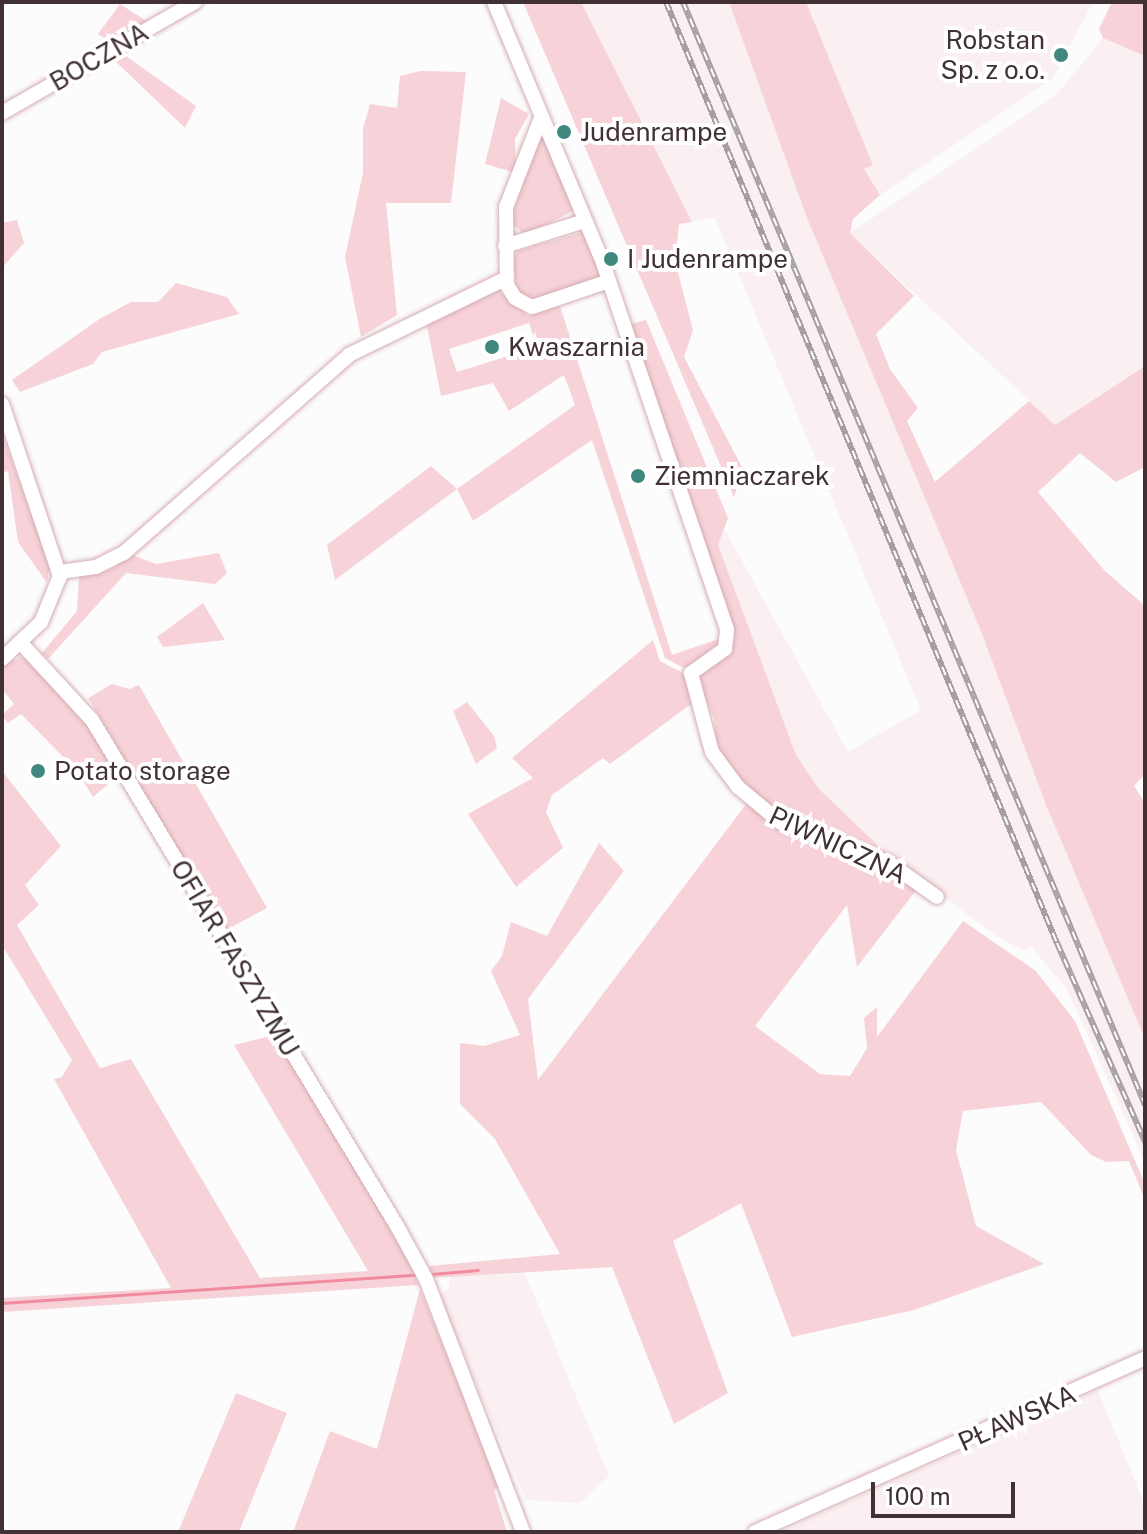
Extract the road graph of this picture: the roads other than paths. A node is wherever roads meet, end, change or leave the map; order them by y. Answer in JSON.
{"nodes":[{"id":1,"x":195,"y":2,"type":"edge"},
{"id":2,"x":494,"y":2,"type":"edge"},
{"id":3,"x":2,"y":113,"type":"edge"},
{"id":4,"x":541,"y":118,"type":"junction"},
{"id":5,"x":585,"y":221,"type":"junction"},
{"id":6,"x":505,"y":246,"type":"junction"},
{"id":7,"x":505,"y":279,"type":"junction"},
{"id":8,"x":609,"y":281,"type":"junction"},
{"id":9,"x":2,"y":404,"type":"edge"},
{"id":10,"x":60,"y":572,"type":"junction"},
{"id":11,"x":20,"y":642,"type":"junction"},
{"id":12,"x":2,"y":659,"type":"edge"},
{"id":13,"x":937,"y":897,"type":"dead end"},
{"id":14,"x":1145,"y":1358,"type":"edge"},
{"id":15,"x":523,"y":1532,"type":"edge"},
{"id":16,"x":755,"y":1532,"type":"edge"}],
"edges":[{"from":1,"to":3,"type":"street","name":"BOCZNA"},
{"from":2,"to":4,"type":"street","name":"PIWNICZNA"},
{"from":4,"to":5,"type":"street","name":"PIWNICZNA"},
{"from":4,"to":6,"type":"street"},
{"from":5,"to":6,"type":"street"},
{"from":5,"to":8,"type":"street","name":"PIWNICZNA"},
{"from":6,"to":7,"type":"street"},
{"from":7,"to":8,"type":"street"},
{"from":7,"to":10,"type":"street"},
{"from":8,"to":13,"type":"street","name":"PIWNICZNA"},
{"from":9,"to":10,"type":"street"},
{"from":10,"to":11,"type":"street"},
{"from":11,"to":12,"type":"street"},
{"from":11,"to":15,"type":"street","name":"OFIAR FASZYZMU"},
{"from":14,"to":16,"type":"street","name":"PŁAWSKA"}]}
